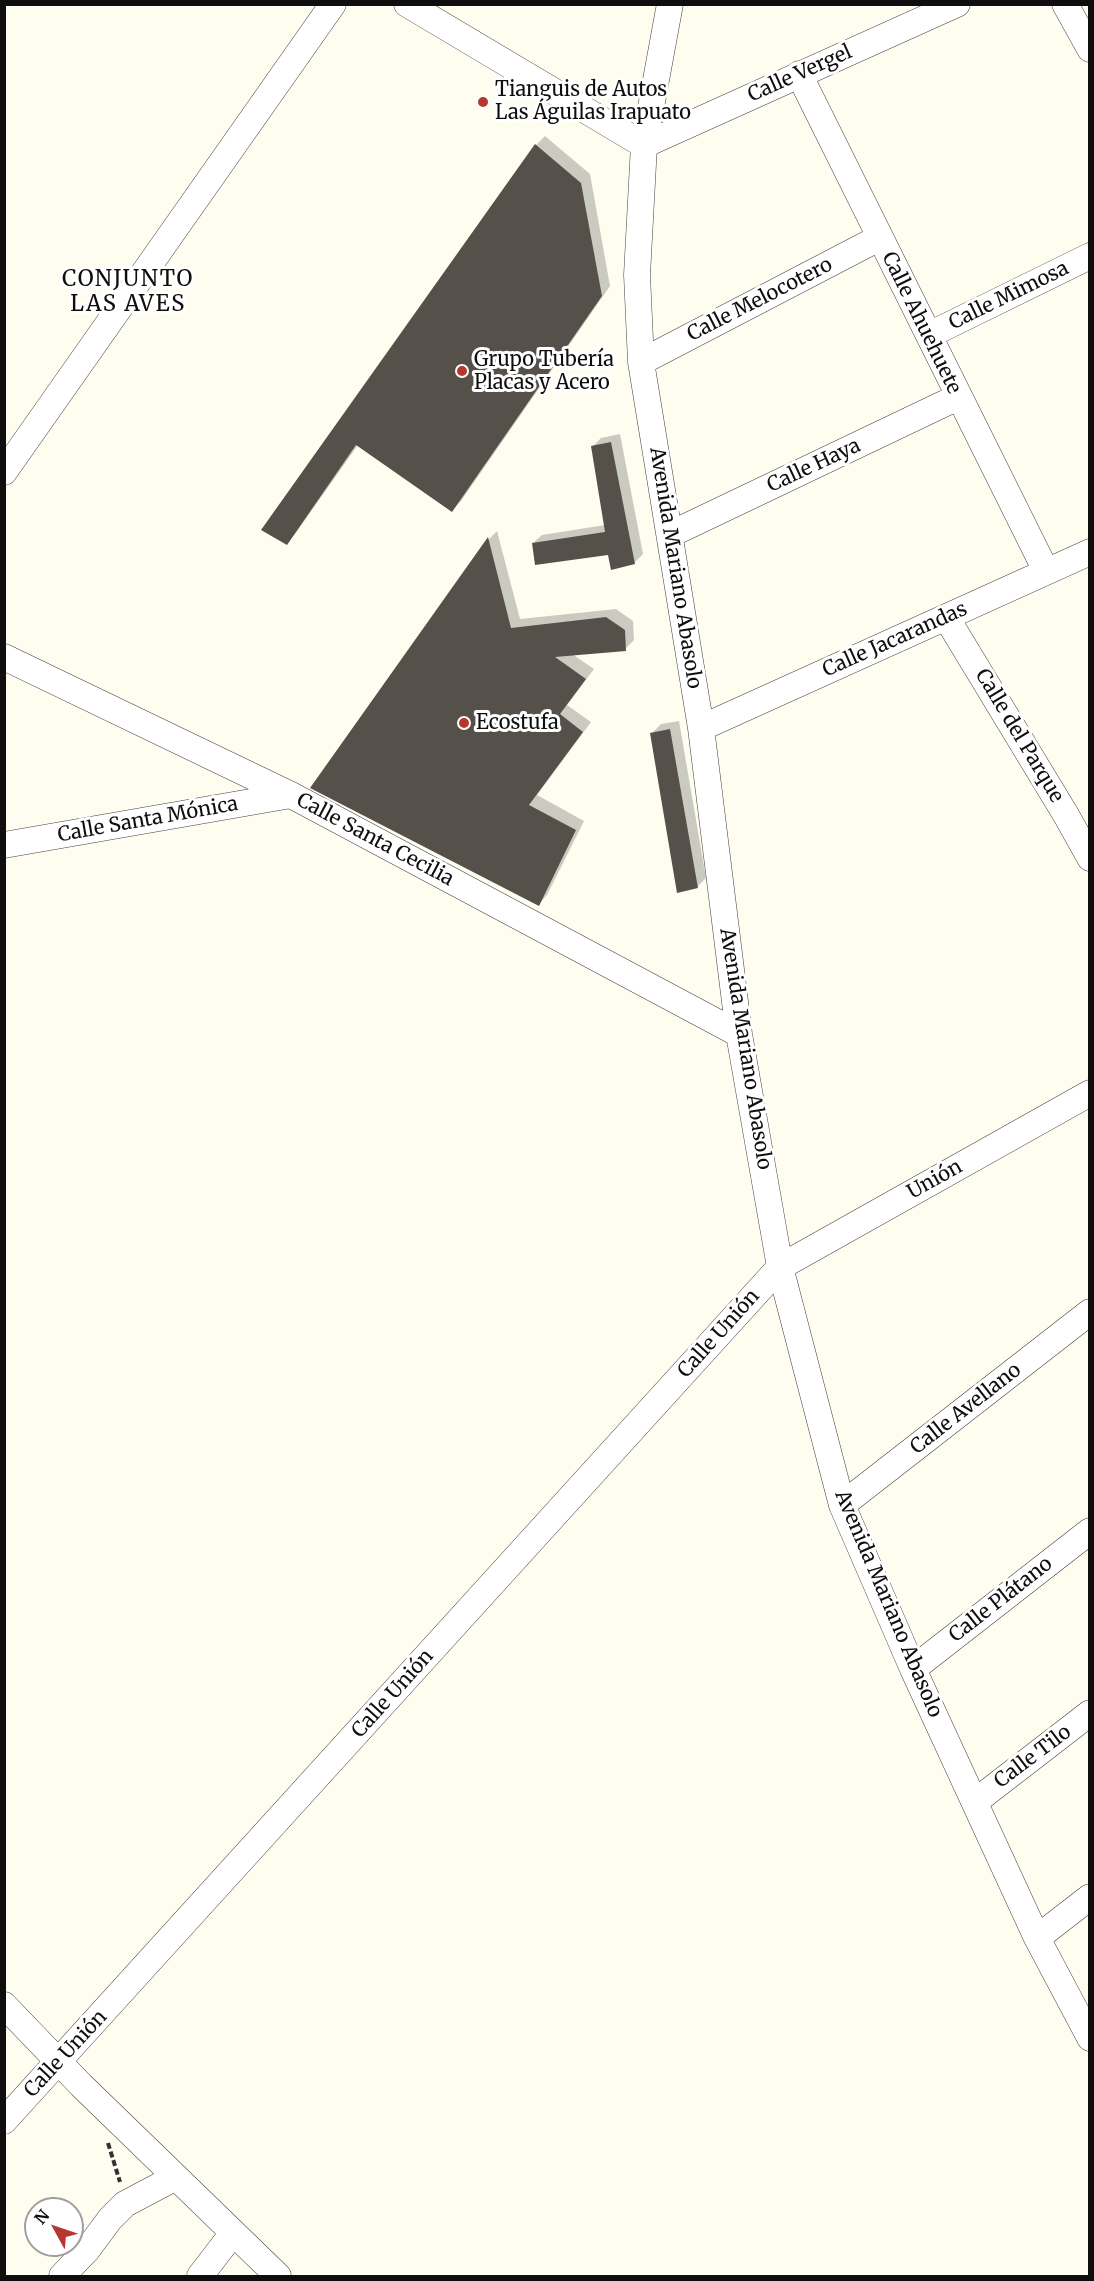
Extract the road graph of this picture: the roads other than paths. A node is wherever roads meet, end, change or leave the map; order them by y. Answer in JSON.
{"nodes":[{"id":1,"x":333,"y":4,"type":"edge"},
{"id":2,"x":407,"y":4,"type":"edge"},
{"id":3,"x":670,"y":4,"type":"edge"},
{"id":4,"x":957,"y":4,"type":"edge"},
{"id":5,"x":1065,"y":4,"type":"edge"},
{"id":6,"x":1089,"y":49,"type":"edge"},
{"id":7,"x":799,"y":74,"type":"junction"},
{"id":8,"x":644,"y":145,"type":"junction"},
{"id":9,"x":879,"y":238,"type":"junction"},
{"id":10,"x":1089,"y":256,"type":"edge"},
{"id":11,"x":929,"y":335,"type":"junction"},
{"id":12,"x":641,"y":362,"type":"junction"},
{"id":13,"x":958,"y":397,"type":"junction"},
{"id":14,"x":4,"y":472,"type":"edge"},
{"id":15,"x":670,"y":534,"type":"junction"},
{"id":16,"x":1089,"y":552,"type":"edge"},
{"id":17,"x":1046,"y":571,"type":"junction"},
{"id":18,"x":946,"y":616,"type":"junction"},
{"id":19,"x":4,"y":657,"type":"edge"},
{"id":20,"x":701,"y":728,"type":"junction"},
{"id":21,"x":291,"y":795,"type":"junction"},
{"id":22,"x":4,"y":844,"type":"edge"},
{"id":23,"x":1089,"y":858,"type":"edge"},
{"id":24,"x":739,"y":1034,"type":"junction"},
{"id":25,"x":1089,"y":1093,"type":"edge"},
{"id":26,"x":780,"y":1266,"type":"junction"},
{"id":27,"x":1089,"y":1314,"type":"edge"},
{"id":28,"x":842,"y":1505,"type":"junction"},
{"id":29,"x":1089,"y":1532,"type":"edge"},
{"id":30,"x":913,"y":1669,"type":"junction"},
{"id":31,"x":1089,"y":1713,"type":"edge"},
{"id":32,"x":976,"y":1801,"type":"junction"},
{"id":33,"x":1089,"y":1897,"type":"edge"},
{"id":34,"x":1038,"y":1938,"type":"junction"},
{"id":35,"x":4,"y":2005,"type":"edge"},
{"id":36,"x":1089,"y":2038,"type":"edge"},
{"id":37,"x":59,"y":2063,"type":"junction"},
{"id":38,"x":4,"y":2121,"type":"edge"},
{"id":39,"x":176,"y":2177,"type":"junction"},
{"id":40,"x":233,"y":2233,"type":"junction"},
{"id":41,"x":62,"y":2277,"type":"edge"},
{"id":42,"x":200,"y":2277,"type":"edge"},
{"id":43,"x":278,"y":2277,"type":"edge"}],
"edges":[{"from":1,"to":14,"type":"street"},
{"from":2,"to":8,"type":"street"},
{"from":3,"to":8,"type":"street","name":"Avenida Mariano Abasolo"},
{"from":4,"to":7,"type":"street","name":"Calle Vergel"},
{"from":5,"to":6,"type":"street"},
{"from":7,"to":8,"type":"street","name":"Calle Vergel"},
{"from":7,"to":9,"type":"street","name":"Calle Ahuehuete"},
{"from":8,"to":12,"type":"street","name":"Avenida Mariano Abasolo"},
{"from":9,"to":11,"type":"street","name":"Calle Ahuehuete"},
{"from":9,"to":12,"type":"street","name":"Calle Melocotero"},
{"from":10,"to":11,"type":"street","name":"Calle Mimosa"},
{"from":11,"to":13,"type":"street","name":"Calle Ahuehuete"},
{"from":12,"to":15,"type":"street","name":"Avenida Mariano Abasolo"},
{"from":13,"to":15,"type":"street","name":"Calle Haya"},
{"from":13,"to":17,"type":"street","name":"Calle Ahuehuete"},
{"from":15,"to":20,"type":"street","name":"Avenida Mariano Abasolo"},
{"from":16,"to":17,"type":"street","name":"Calle Jacarandas"},
{"from":17,"to":18,"type":"street","name":"Calle Jacarandas"},
{"from":18,"to":20,"type":"street","name":"Calle Jacarandas"},
{"from":18,"to":23,"type":"street","name":"Calle del Parque"},
{"from":19,"to":21,"type":"street","name":"Calle Santa Cecilia"},
{"from":20,"to":24,"type":"street","name":"Avenida Mariano Abasolo"},
{"from":21,"to":22,"type":"street","name":"Calle Santa Mónica"},
{"from":21,"to":24,"type":"street","name":"Calle Santa Cecilia"},
{"from":24,"to":26,"type":"street","name":"Avenida Mariano Abasolo"},
{"from":25,"to":26,"type":"street","name":"Unión"},
{"from":26,"to":28,"type":"street","name":"Avenida Mariano Abasolo"},
{"from":26,"to":37,"type":"street","name":"Calle Unión"},
{"from":27,"to":28,"type":"street","name":"Calle Avellano"},
{"from":28,"to":30,"type":"street","name":"Avenida Mariano Abasolo"},
{"from":29,"to":30,"type":"street","name":"Calle Plátano"},
{"from":30,"to":32,"type":"street","name":"Avenida Mariano Abasolo"},
{"from":31,"to":32,"type":"street","name":"Calle Tilo"},
{"from":32,"to":34,"type":"street","name":"Avenida Mariano Abasolo"},
{"from":33,"to":34,"type":"street"},
{"from":34,"to":36,"type":"street","name":"Avenida Mariano Abasolo"},
{"from":35,"to":37,"type":"street"},
{"from":37,"to":38,"type":"street","name":"Calle Unión"},
{"from":37,"to":39,"type":"street"},
{"from":39,"to":40,"type":"street"},
{"from":39,"to":41,"type":"street"},
{"from":40,"to":42,"type":"street"},
{"from":40,"to":43,"type":"street"}]}
